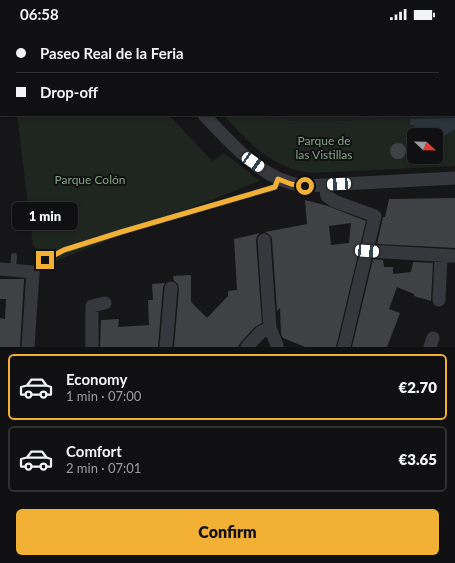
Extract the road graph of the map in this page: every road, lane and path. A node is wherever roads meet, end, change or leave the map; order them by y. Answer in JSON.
{"nodes":[{"id":1,"x":205,"y":116,"type":"edge"},
{"id":2,"x":455,"y":178,"type":"edge"},
{"id":3,"x":278,"y":179,"type":"junction"},
{"id":4,"x":325,"y":185,"type":"junction"},
{"id":5,"x":264,"y":240,"type":"dead end"},
{"id":6,"x":367,"y":251,"type":"junction"},
{"id":7,"x":14,"y":256,"type":"dead end"},
{"id":8,"x":441,"y":256,"type":"junction"},
{"id":9,"x":455,"y":256,"type":"edge"},
{"id":10,"x":7,"y":269,"type":"edge"},
{"id":11,"x":33,"y":272,"type":"junction"},
{"id":12,"x":172,"y":288,"type":"dead end"},
{"id":13,"x":440,"y":300,"type":"dead end"},
{"id":14,"x":105,"y":303,"type":"dead end"},
{"id":15,"x":270,"y":328,"type":"junction"},
{"id":16,"x":28,"y":347,"type":"edge"},
{"id":17,"x":92,"y":347,"type":"edge"},
{"id":18,"x":166,"y":347,"type":"edge"},
{"id":19,"x":247,"y":347,"type":"edge"},
{"id":20,"x":277,"y":347,"type":"edge"},
{"id":21,"x":344,"y":347,"type":"edge"}],
"edges":[{"from":1,"to":3,"type":"street"},
{"from":2,"to":4,"type":"street"},
{"from":3,"to":4,"type":"street"},
{"from":3,"to":11,"type":"lane"},
{"from":4,"to":6,"type":"street"},
{"from":5,"to":15,"type":"street"},
{"from":6,"to":8,"type":"street"},
{"from":6,"to":21,"type":"street"},
{"from":7,"to":10,"type":"lane"},
{"from":8,"to":9,"type":"street"},
{"from":8,"to":13,"type":"street"},
{"from":10,"to":11,"type":"street"},
{"from":11,"to":16,"type":"street"},
{"from":12,"to":18,"type":"street"},
{"from":14,"to":17,"type":"street"},
{"from":15,"to":19,"type":"street"},
{"from":15,"to":20,"type":"street"}]}
